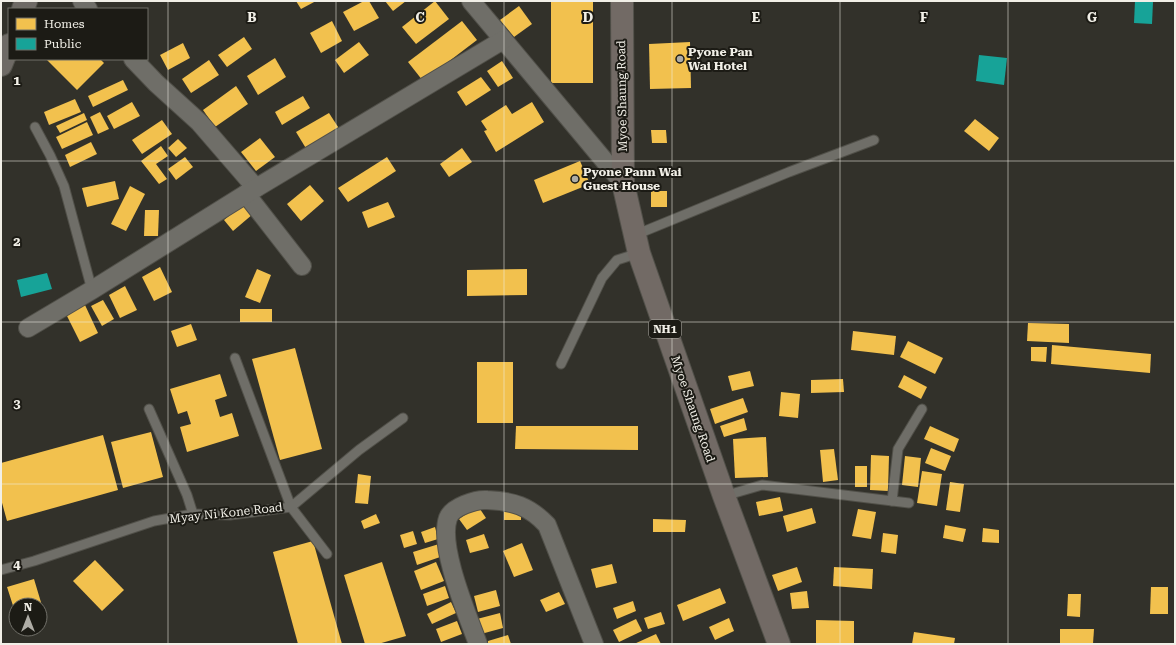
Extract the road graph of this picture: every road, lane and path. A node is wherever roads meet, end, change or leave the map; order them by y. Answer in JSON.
{"nodes":[{"id":1,"x":470,"y":1,"type":"edge"},
{"id":2,"x":622,"y":1,"type":"edge"},
{"id":3,"x":503,"y":40,"type":"junction"},
{"id":4,"x":8,"y":48,"type":"edge"},
{"id":5,"x":134,"y":60,"type":"edge"},
{"id":6,"x":1,"y":65,"type":"edge"},
{"id":7,"x":35,"y":127,"type":"dead end"},
{"id":8,"x":874,"y":140,"type":"dead end"},
{"id":9,"x":623,"y":183,"type":"junction"},
{"id":10,"x":251,"y":191,"type":"junction"},
{"id":11,"x":637,"y":244,"type":"junction"},
{"id":12,"x":302,"y":266,"type":"dead end"},
{"id":13,"x":92,"y":290,"type":"junction"},
{"id":14,"x":28,"y":328,"type":"dead end"},
{"id":15,"x":235,"y":358,"type":"dead end"},
{"id":16,"x":561,"y":364,"type":"dead end"},
{"id":17,"x":149,"y":409,"type":"dead end"},
{"id":18,"x":922,"y":409,"type":"dead end"},
{"id":19,"x":403,"y":418,"type":"dead end"},
{"id":20,"x":724,"y":496,"type":"junction"},
{"id":21,"x":892,"y":501,"type":"junction"},
{"id":22,"x":909,"y":503,"type":"dead end"},
{"id":23,"x":291,"y":507,"type":"junction"},
{"id":24,"x":193,"y":514,"type":"junction"},
{"id":25,"x":327,"y":554,"type":"dead end"},
{"id":26,"x":1,"y":570,"type":"edge"},
{"id":27,"x":478,"y":644,"type":"edge"},
{"id":28,"x":594,"y":644,"type":"edge"},
{"id":29,"x":779,"y":644,"type":"edge"}],
"edges":[{"from":1,"to":3,"type":"street"},
{"from":2,"to":9,"type":"highway","name":"Myoe Shaung Road","number":"NH1"},
{"from":3,"to":9,"type":"street"},
{"from":3,"to":10,"type":"street"},
{"from":4,"to":6,"type":"main road"},
{"from":5,"to":10,"type":"street"},
{"from":7,"to":13,"type":"lane"},
{"from":8,"to":11,"type":"lane"},
{"from":9,"to":11,"type":"highway","name":"Myoe Shaung Road","number":"NH1"},
{"from":10,"to":12,"type":"street"},
{"from":10,"to":13,"type":"street"},
{"from":11,"to":16,"type":"lane"},
{"from":11,"to":20,"type":"highway","name":"Myoe Shaung Road","number":"NH1"},
{"from":13,"to":14,"type":"street"},
{"from":15,"to":23,"type":"lane"},
{"from":17,"to":24,"type":"lane"},
{"from":18,"to":21,"type":"lane"},
{"from":19,"to":23,"type":"lane","name":"Myay Ni Kone Road"},
{"from":20,"to":21,"type":"lane"},
{"from":20,"to":29,"type":"highway","name":"Myoe Shaung Road","number":"NH1"},
{"from":21,"to":22,"type":"lane"},
{"from":23,"to":24,"type":"lane","name":"Myay Ni Kone Road"},
{"from":23,"to":25,"type":"lane"},
{"from":24,"to":26,"type":"lane","name":"Myay Ni Kone Road"},
{"from":27,"to":28,"type":"street"}]}
